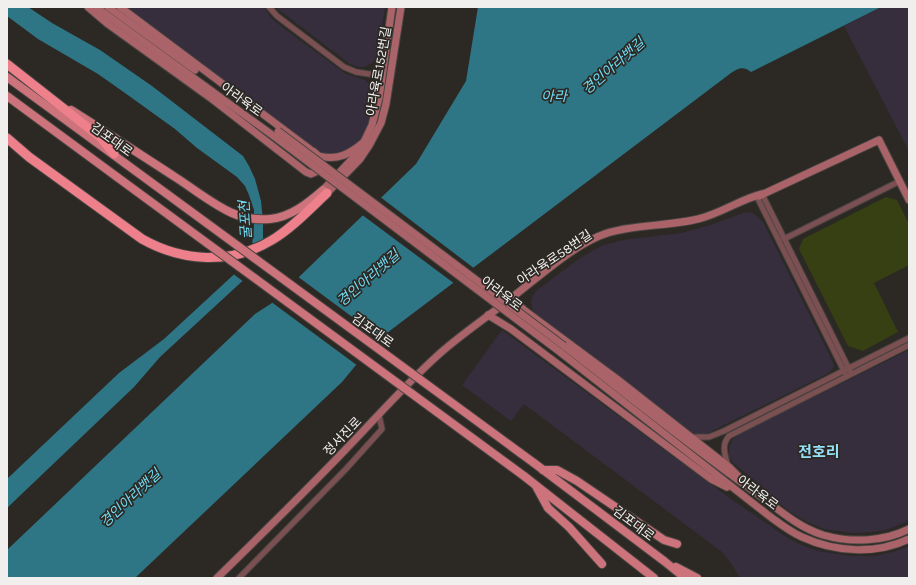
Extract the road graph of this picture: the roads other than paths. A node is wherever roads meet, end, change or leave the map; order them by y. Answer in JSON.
{"nodes":[{"id":1,"x":88,"y":7,"type":"edge"},
{"id":2,"x":96,"y":7,"type":"edge"},
{"id":3,"x":108,"y":7,"type":"edge"},
{"id":4,"x":120,"y":7,"type":"edge"},
{"id":5,"x":269,"y":7,"type":"edge"},
{"id":6,"x":392,"y":7,"type":"edge"},
{"id":7,"x":401,"y":7,"type":"edge"},
{"id":8,"x":7,"y":64,"type":"edge"},
{"id":9,"x":7,"y":68,"type":"edge"},
{"id":10,"x":382,"y":76,"type":"junction"},
{"id":11,"x":7,"y":77,"type":"edge"},
{"id":12,"x":30,"y":83,"type":"junction"},
{"id":13,"x":7,"y":96,"type":"edge"},
{"id":14,"x":276,"y":134,"type":"junction"},
{"id":15,"x":7,"y":138,"type":"edge"},
{"id":16,"x":364,"y":142,"type":"junction"},
{"id":17,"x":314,"y":152,"type":"junction"},
{"id":18,"x":114,"y":154,"type":"junction"},
{"id":19,"x":900,"y":182,"type":"junction"},
{"id":20,"x":325,"y":191,"type":"junction"},
{"id":21,"x":758,"y":196,"type":"junction"},
{"id":22,"x":909,"y":200,"type":"edge"},
{"id":23,"x":784,"y":239,"type":"junction"},
{"id":24,"x":511,"y":299,"type":"junction"},
{"id":25,"x":524,"y":310,"type":"junction"},
{"id":26,"x":488,"y":315,"type":"junction"},
{"id":27,"x":511,"y":329,"type":"junction"},
{"id":28,"x":909,"y":338,"type":"edge"},
{"id":29,"x":909,"y":345,"type":"edge"},
{"id":30,"x":562,"y":349,"type":"junction"},
{"id":31,"x":848,"y":372,"type":"junction"},
{"id":32,"x":379,"y":415,"type":"junction"},
{"id":33,"x":690,"y":437,"type":"junction"},
{"id":34,"x":729,"y":466,"type":"junction"},
{"id":35,"x":542,"y":470,"type":"junction"},
{"id":36,"x":535,"y":484,"type":"junction"},
{"id":37,"x":754,"y":491,"type":"junction"},
{"id":38,"x":746,"y":498,"type":"junction"},
{"id":39,"x":909,"y":529,"type":"edge"},
{"id":40,"x":909,"y":539,"type":"edge"},
{"id":41,"x":677,"y":544,"type":"dead end"},
{"id":42,"x":664,"y":561,"type":"junction"},
{"id":43,"x":602,"y":564,"type":"dead end"},
{"id":44,"x":217,"y":578,"type":"edge"},
{"id":45,"x":239,"y":578,"type":"edge"},
{"id":46,"x":654,"y":578,"type":"edge"},
{"id":47,"x":684,"y":578,"type":"edge"},
{"id":48,"x":697,"y":578,"type":"edge"}],
"edges":[{"from":1,"to":17,"type":"street"},
{"from":2,"to":14,"type":"street","name":"아라육로"},
{"from":3,"to":14,"type":"street","name":"아라육로"},
{"from":4,"to":17,"type":"street"},
{"from":5,"to":10,"type":"street"},
{"from":6,"to":10,"type":"street","name":"아라육로152번길"},
{"from":7,"to":20,"type":"street","name":"아라육로152번길"},
{"from":8,"to":12,"type":"highway"},
{"from":9,"to":12,"type":"main road"},
{"from":10,"to":16,"type":"street","name":"아라육로152번길"},
{"from":11,"to":18,"type":"main road","name":"김포대로"},
{"from":12,"to":18,"type":"highway"},
{"from":12,"to":20,"type":"main road"},
{"from":13,"to":36,"type":"main road","bridge":true},
{"from":14,"to":30,"type":"street","name":"아라육로","bridge":true},
{"from":15,"to":20,"type":"highway"},
{"from":16,"to":17,"type":"street"},
{"from":16,"to":20,"type":"street","name":"아라육로152번길"},
{"from":18,"to":35,"type":"main road","name":"김포대로","bridge":true},
{"from":19,"to":21,"type":"street","name":"아라육로58번길"},
{"from":19,"to":22,"type":"street","name":"아라육로58번길"},
{"from":19,"to":23,"type":"street"},
{"from":21,"to":23,"type":"street"},
{"from":21,"to":24,"type":"street","name":"아라육로58번길"},
{"from":21,"to":31,"type":"street"},
{"from":23,"to":31,"type":"street"},
{"from":24,"to":25,"type":"street"},
{"from":24,"to":26,"type":"street","name":"아라육로58번길"},
{"from":25,"to":27,"type":"street"},
{"from":25,"to":33,"type":"street"},
{"from":26,"to":27,"type":"street"},
{"from":26,"to":32,"type":"street","name":"정서진로"},
{"from":27,"to":38,"type":"street"},
{"from":28,"to":31,"type":"street"},
{"from":29,"to":31,"type":"street"},
{"from":30,"to":37,"type":"street","name":"아라육로"},
{"from":30,"to":38,"type":"street","name":"아라육로"},
{"from":31,"to":33,"type":"street"},
{"from":31,"to":34,"type":"street"},
{"from":32,"to":44,"type":"street","name":"정서진로"},
{"from":32,"to":45,"type":"street"},
{"from":33,"to":34,"type":"street"},
{"from":34,"to":37,"type":"street"},
{"from":35,"to":41,"type":"main road"},
{"from":35,"to":42,"type":"main road","name":"김포대로"},
{"from":36,"to":43,"type":"main road"},
{"from":36,"to":46,"type":"main road"},
{"from":37,"to":39,"type":"street","name":"아라육로"},
{"from":38,"to":40,"type":"street","name":"아라육로"},
{"from":42,"to":47,"type":"main road","name":"김포대로"},
{"from":42,"to":48,"type":"main road"}]}
